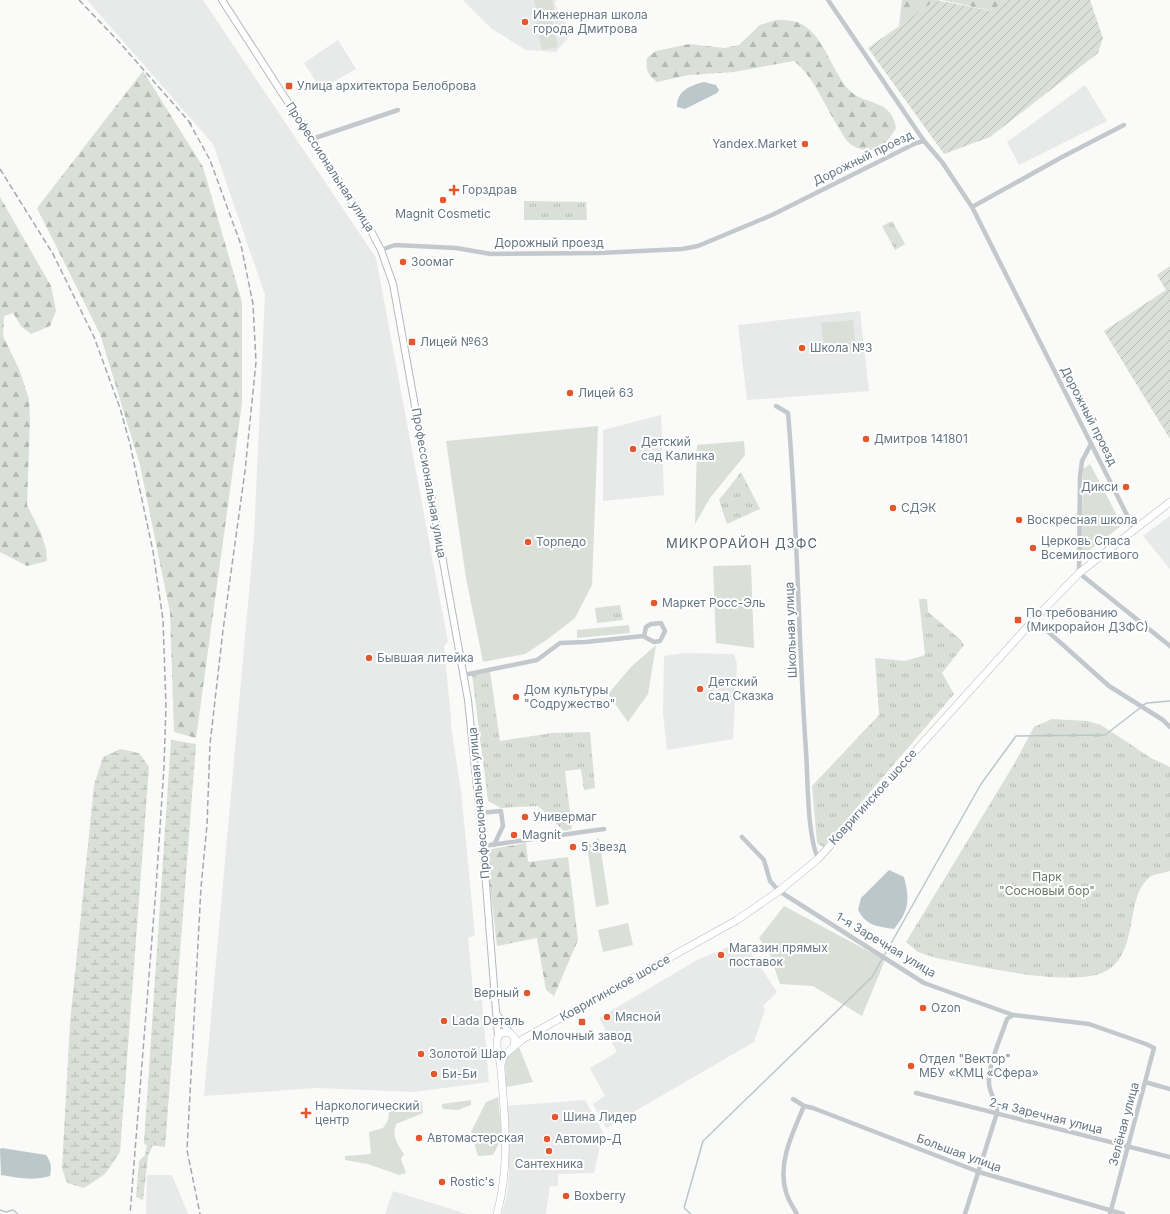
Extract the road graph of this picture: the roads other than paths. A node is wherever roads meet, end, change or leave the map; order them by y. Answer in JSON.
{"nodes":[{"id":1,"x":222,"y":0,"type":"edge"},
{"id":2,"x":828,"y":0,"type":"edge"},
{"id":3,"x":398,"y":110,"type":"dead end"},
{"id":4,"x":1124,"y":125,"type":"dead end"},
{"id":5,"x":312,"y":139,"type":"junction"},
{"id":6,"x":924,"y":141,"type":"junction"},
{"id":7,"x":972,"y":207,"type":"junction"},
{"id":8,"x":382,"y":250,"type":"junction"},
{"id":9,"x":776,"y":406,"type":"dead end"},
{"id":10,"x":1091,"y":444,"type":"junction"},
{"id":11,"x":1170,"y":502,"type":"edge"},
{"id":12,"x":1134,"y":529,"type":"junction"},
{"id":13,"x":1079,"y":573,"type":"junction"},
{"id":14,"x":1034,"y":620,"type":"junction"},
{"id":15,"x":644,"y":636,"type":"junction"},
{"id":16,"x":1170,"y":646,"type":"edge"},
{"id":17,"x":464,"y":675,"type":"junction"},
{"id":18,"x":1170,"y":727,"type":"edge"},
{"id":19,"x":480,"y":813,"type":"junction"},
{"id":20,"x":604,"y":829,"type":"dead end"},
{"id":21,"x":742,"y":837,"type":"dead end"},
{"id":22,"x":494,"y":845,"type":"junction"},
{"id":23,"x":483,"y":846,"type":"junction"},
{"id":24,"x":818,"y":859,"type":"junction"},
{"id":25,"x":778,"y":891,"type":"junction"},
{"id":26,"x":497,"y":1013,"type":"junction"},
{"id":27,"x":1013,"y":1014,"type":"junction"},
{"id":28,"x":511,"y":1034,"type":"junction"},
{"id":29,"x":531,"y":1034,"type":"junction"},
{"id":30,"x":498,"y":1037,"type":"junction"},
{"id":31,"x":1146,"y":1044,"type":"joint"},
{"id":32,"x":514,"y":1046,"type":"junction"},
{"id":33,"x":498,"y":1047,"type":"junction"},
{"id":34,"x":508,"y":1050,"type":"junction"},
{"id":35,"x":501,"y":1065,"type":"junction"},
{"id":36,"x":1145,"y":1082,"type":"junction"},
{"id":37,"x":1170,"y":1089,"type":"edge"},
{"id":38,"x":916,"y":1093,"type":"dead end"},
{"id":39,"x":792,"y":1099,"type":"dead end"},
{"id":40,"x":804,"y":1106,"type":"junction"},
{"id":41,"x":997,"y":1113,"type":"junction"},
{"id":42,"x":1128,"y":1148,"type":"junction"},
{"id":43,"x":1170,"y":1157,"type":"edge"},
{"id":44,"x":979,"y":1172,"type":"junction"},
{"id":45,"x":1111,"y":1212,"type":"edge"},
{"id":46,"x":497,"y":1214,"type":"edge"},
{"id":47,"x":797,"y":1214,"type":"edge"},
{"id":48,"x":965,"y":1214,"type":"edge"},
{"id":49,"x":1123,"y":1214,"type":"edge"}],
"edges":[{"from":1,"to":5,"type":"main road","name":"Профессиональная улица"},
{"from":2,"to":6,"type":"street"},
{"from":3,"to":5,"type":"street"},
{"from":4,"to":7,"type":"street"},
{"from":5,"to":8,"type":"main road","name":"Профессиональная улица"},
{"from":6,"to":7,"type":"street","name":"Дорожный проезд"},
{"from":6,"to":8,"type":"street","name":"Дорожный проезд"},
{"from":7,"to":10,"type":"street","name":"Дорожный проезд"},
{"from":8,"to":17,"type":"main road","name":"Профессиональная улица"},
{"from":9,"to":24,"type":"street","name":"Школьная улица"},
{"from":10,"to":12,"type":"street","name":"Дорожный проезд"},
{"from":10,"to":13,"type":"street"},
{"from":11,"to":12,"type":"main road","name":"Ковригинское шоссе"},
{"from":12,"to":13,"type":"main road","name":"Ковригинское шоссе"},
{"from":13,"to":14,"type":"main road","name":"Ковригинское шоссе"},
{"from":13,"to":16,"type":"street"},
{"from":14,"to":18,"type":"street"},
{"from":14,"to":24,"type":"main road","name":"Ковригинское шоссе"},
{"from":15,"to":15,"type":"street"},
{"from":15,"to":17,"type":"street"},
{"from":17,"to":19,"type":"main road","name":"Профессиональная улица"},
{"from":19,"to":22,"type":"street"},
{"from":19,"to":23,"type":"main road","name":"Профессиональная улица"},
{"from":20,"to":22,"type":"street"},
{"from":21,"to":25,"type":"street","name":"1-я Заречная улица"},
{"from":22,"to":23,"type":"street"},
{"from":23,"to":26,"type":"main road","name":"Профессиональная улица"},
{"from":24,"to":25,"type":"main road","name":"Ковригинское шоссе"},
{"from":25,"to":27,"type":"street","name":"1-я Заречная улица"},
{"from":25,"to":29,"type":"main road","name":"Ковригинское шоссе"},
{"from":26,"to":28,"type":"main road","name":"Профессиональная улица"},
{"from":26,"to":30,"type":"main road","name":"Профессиональная улица"},
{"from":27,"to":31,"type":"street","name":"1-я Заречная улица"},
{"from":27,"to":41,"type":"street"},
{"from":28,"to":29,"type":"main road","name":"Ковригинское шоссе"},
{"from":28,"to":30,"type":"main road"},
{"from":28,"to":32,"type":"main road"},
{"from":29,"to":32,"type":"main road","name":"Ковригинское шоссе"},
{"from":30,"to":33,"type":"main road","name":"Профессиональная улица"},
{"from":31,"to":36,"type":"street","name":"Зелёная улица"},
{"from":32,"to":34,"type":"main road"},
{"from":33,"to":34,"type":"main road"},
{"from":33,"to":35,"type":"main road","name":"Профессиональная улица"},
{"from":34,"to":35,"type":"main road","name":"Профессиональная улица"},
{"from":35,"to":46,"type":"main road","name":"Профессиональная улица"},
{"from":36,"to":37,"type":"street"},
{"from":36,"to":42,"type":"street","name":"Зелёная улица"},
{"from":38,"to":41,"type":"street","name":"2-я Заречная улица"},
{"from":39,"to":40,"type":"street","name":"Большая улица"},
{"from":40,"to":44,"type":"street","name":"Большая улица"},
{"from":40,"to":47,"type":"street"},
{"from":41,"to":42,"type":"street","name":"2-я Заречная улица"},
{"from":41,"to":44,"type":"street"},
{"from":42,"to":43,"type":"street","name":"2-я Заречная улица"},
{"from":42,"to":45,"type":"street","name":"Зелёная улица"},
{"from":44,"to":45,"type":"street","name":"Большая улица"},
{"from":44,"to":48,"type":"street"},
{"from":45,"to":49,"type":"street","name":"Большая улица"}]}
